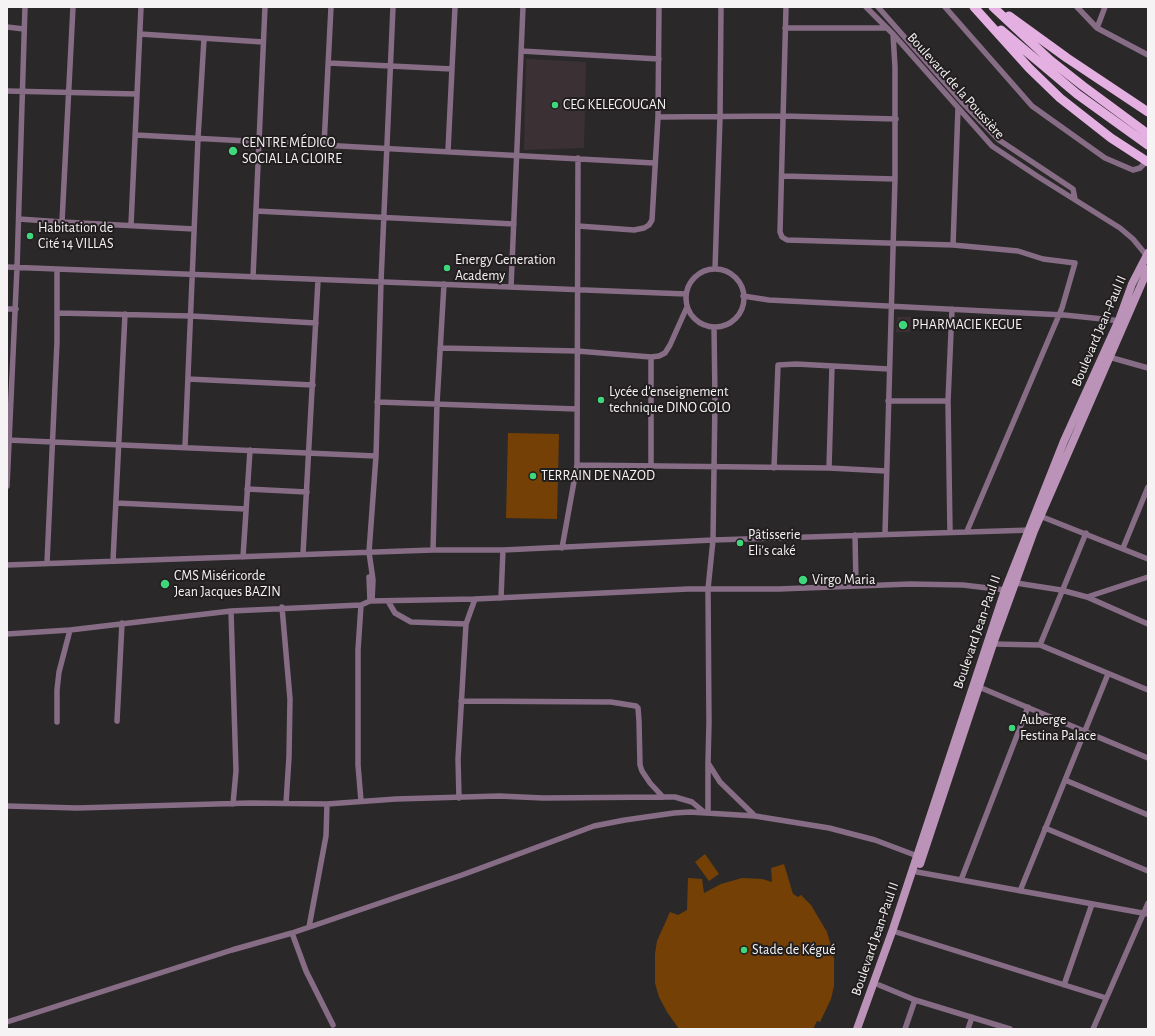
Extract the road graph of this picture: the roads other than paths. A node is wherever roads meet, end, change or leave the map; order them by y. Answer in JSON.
{"nodes":[{"id":1,"x":25,"y":7,"type":"edge"},
{"id":2,"x":73,"y":7,"type":"edge"},
{"id":3,"x":141,"y":7,"type":"edge"},
{"id":4,"x":265,"y":7,"type":"edge"},
{"id":5,"x":331,"y":7,"type":"edge"},
{"id":6,"x":393,"y":7,"type":"edge"},
{"id":7,"x":455,"y":7,"type":"edge"},
{"id":8,"x":523,"y":7,"type":"edge"},
{"id":9,"x":659,"y":7,"type":"edge"},
{"id":10,"x":721,"y":7,"type":"edge"},
{"id":11,"x":786,"y":7,"type":"edge"},
{"id":12,"x":866,"y":7,"type":"edge"},
{"id":13,"x":878,"y":7,"type":"edge"},
{"id":14,"x":945,"y":7,"type":"edge"},
{"id":15,"x":975,"y":7,"type":"edge"},
{"id":16,"x":993,"y":7,"type":"edge"},
{"id":17,"x":996,"y":7,"type":"edge"},
{"id":18,"x":1077,"y":7,"type":"edge"},
{"id":19,"x":1105,"y":7,"type":"edge"},
{"id":20,"x":7,"y":28,"type":"edge"},
{"id":21,"x":785,"y":28,"type":"junction"},
{"id":22,"x":887,"y":28,"type":"junction"},
{"id":23,"x":898,"y":28,"type":"junction"},
{"id":24,"x":1097,"y":28,"type":"junction"},
{"id":25,"x":24,"y":29,"type":"junction"},
{"id":26,"x":140,"y":34,"type":"junction"},
{"id":27,"x":893,"y":34,"type":"junction"},
{"id":28,"x":204,"y":39,"type":"junction"},
{"id":29,"x":263,"y":42,"type":"junction"},
{"id":30,"x":521,"y":52,"type":"junction"},
{"id":31,"x":1147,"y":53,"type":"edge"},
{"id":32,"x":659,"y":59,"type":"junction"},
{"id":33,"x":329,"y":63,"type":"junction"},
{"id":34,"x":390,"y":66,"type":"junction"},
{"id":35,"x":452,"y":69,"type":"junction"},
{"id":36,"x":1080,"y":90,"type":"junction"},
{"id":37,"x":7,"y":91,"type":"edge"},
{"id":38,"x":23,"y":92,"type":"junction"},
{"id":39,"x":70,"y":93,"type":"junction"},
{"id":40,"x":137,"y":94,"type":"junction"},
{"id":41,"x":958,"y":108,"type":"junction"},
{"id":42,"x":1148,"y":112,"type":"edge"},
{"id":43,"x":783,"y":116,"type":"junction"},
{"id":44,"x":658,"y":117,"type":"junction"},
{"id":45,"x":720,"y":117,"type":"junction"},
{"id":46,"x":896,"y":119,"type":"junction"},
{"id":47,"x":1148,"y":134,"type":"edge"},
{"id":48,"x":136,"y":135,"type":"junction"},
{"id":49,"x":198,"y":138,"type":"junction"},
{"id":50,"x":258,"y":141,"type":"junction"},
{"id":51,"x":324,"y":145,"type":"junction"},
{"id":52,"x":1148,"y":145,"type":"edge"},
{"id":53,"x":387,"y":148,"type":"junction"},
{"id":54,"x":448,"y":151,"type":"junction"},
{"id":55,"x":516,"y":155,"type":"junction"},
{"id":56,"x":578,"y":158,"type":"junction"},
{"id":57,"x":1147,"y":161,"type":"edge"},
{"id":58,"x":654,"y":163,"type":"junction"},
{"id":59,"x":782,"y":176,"type":"junction"},
{"id":60,"x":895,"y":179,"type":"junction"},
{"id":61,"x":1075,"y":199,"type":"junction"},
{"id":62,"x":256,"y":211,"type":"junction"},
{"id":63,"x":384,"y":216,"type":"junction"},
{"id":64,"x":19,"y":219,"type":"junction"},
{"id":65,"x":62,"y":222,"type":"junction"},
{"id":66,"x":514,"y":224,"type":"junction"},
{"id":67,"x":131,"y":226,"type":"junction"},
{"id":68,"x":578,"y":226,"type":"junction"},
{"id":69,"x":194,"y":229,"type":"junction"},
{"id":70,"x":893,"y":244,"type":"junction"},
{"id":71,"x":952,"y":245,"type":"junction"},
{"id":72,"x":1147,"y":255,"type":"edge"},
{"id":73,"x":7,"y":267,"type":"edge"},
{"id":74,"x":18,"y":268,"type":"junction"},
{"id":75,"x":715,"y":269,"type":"junction"},
{"id":76,"x":57,"y":270,"type":"junction"},
{"id":77,"x":1148,"y":270,"type":"edge"},
{"id":78,"x":192,"y":275,"type":"junction"},
{"id":79,"x":253,"y":277,"type":"junction"},
{"id":80,"x":318,"y":280,"type":"junction"},
{"id":81,"x":381,"y":282,"type":"junction"},
{"id":82,"x":444,"y":284,"type":"junction"},
{"id":83,"x":511,"y":287,"type":"junction"},
{"id":84,"x":578,"y":290,"type":"junction"},
{"id":85,"x":686,"y":294,"type":"junction"},
{"id":86,"x":744,"y":296,"type":"junction"},
{"id":87,"x":892,"y":306,"type":"junction"},
{"id":88,"x":687,"y":307,"type":"junction"},
{"id":89,"x":7,"y":309,"type":"edge"},
{"id":90,"x":16,"y":309,"type":"junction"},
{"id":91,"x":952,"y":310,"type":"junction"},
{"id":92,"x":58,"y":313,"type":"junction"},
{"id":93,"x":125,"y":314,"type":"junction"},
{"id":94,"x":1059,"y":315,"type":"junction"},
{"id":95,"x":191,"y":316,"type":"junction"},
{"id":96,"x":1122,"y":321,"type":"junction"},
{"id":97,"x":316,"y":323,"type":"junction"},
{"id":98,"x":714,"y":327,"type":"junction"},
{"id":99,"x":440,"y":348,"type":"junction"},
{"id":100,"x":577,"y":351,"type":"junction"},
{"id":101,"x":651,"y":357,"type":"junction"},
{"id":102,"x":1109,"y":357,"type":"junction"},
{"id":103,"x":832,"y":366,"type":"junction"},
{"id":104,"x":1148,"y":368,"type":"edge"},
{"id":105,"x":889,"y":369,"type":"junction"},
{"id":106,"x":188,"y":379,"type":"junction"},
{"id":107,"x":313,"y":385,"type":"junction"},
{"id":108,"x":888,"y":401,"type":"junction"},
{"id":109,"x":948,"y":401,"type":"junction"},
{"id":110,"x":377,"y":402,"type":"junction"},
{"id":111,"x":436,"y":403,"type":"junction"},
{"id":112,"x":576,"y":409,"type":"junction"},
{"id":113,"x":8,"y":440,"type":"edge"},
{"id":114,"x":52,"y":441,"type":"junction"},
{"id":115,"x":119,"y":444,"type":"junction"},
{"id":116,"x":185,"y":447,"type":"junction"},
{"id":117,"x":250,"y":450,"type":"junction"},
{"id":118,"x":309,"y":453,"type":"junction"},
{"id":119,"x":376,"y":456,"type":"junction"},
{"id":120,"x":577,"y":465,"type":"junction"},
{"id":121,"x":651,"y":466,"type":"junction"},
{"id":122,"x":714,"y":467,"type":"junction"},
{"id":123,"x":774,"y":468,"type":"junction"},
{"id":124,"x":829,"y":468,"type":"junction"},
{"id":125,"x":886,"y":471,"type":"junction"},
{"id":126,"x":7,"y":486,"type":"edge"},
{"id":127,"x":1148,"y":487,"type":"edge"},
{"id":128,"x":247,"y":489,"type":"junction"},
{"id":129,"x":307,"y":492,"type":"junction"},
{"id":130,"x":116,"y":503,"type":"junction"},
{"id":131,"x":246,"y":509,"type":"junction"},
{"id":132,"x":1040,"y":516,"type":"junction"},
{"id":133,"x":1031,"y":530,"type":"junction"},
{"id":134,"x":967,"y":531,"type":"junction"},
{"id":135,"x":950,"y":532,"type":"junction"},
{"id":136,"x":1086,"y":533,"type":"junction"},
{"id":137,"x":885,"y":534,"type":"junction"},
{"id":138,"x":855,"y":535,"type":"junction"},
{"id":139,"x":713,"y":540,"type":"junction"},
{"id":140,"x":562,"y":548,"type":"junction"},
{"id":141,"x":1123,"y":548,"type":"junction"},
{"id":142,"x":433,"y":550,"type":"junction"},
{"id":143,"x":503,"y":550,"type":"junction"},
{"id":144,"x":369,"y":552,"type":"junction"},
{"id":145,"x":303,"y":554,"type":"junction"},
{"id":146,"x":244,"y":556,"type":"junction"},
{"id":147,"x":1148,"y":559,"type":"edge"},
{"id":148,"x":113,"y":561,"type":"junction"},
{"id":149,"x":47,"y":563,"type":"junction"},
{"id":150,"x":7,"y":565,"type":"edge"},
{"id":151,"x":1148,"y":577,"type":"edge"},
{"id":152,"x":1016,"y":583,"type":"junction"},
{"id":153,"x":856,"y":585,"type":"junction"},
{"id":154,"x":708,"y":589,"type":"junction"},
{"id":155,"x":1005,"y":590,"type":"junction"},
{"id":156,"x":1061,"y":590,"type":"junction"},
{"id":157,"x":1087,"y":597,"type":"junction"},
{"id":158,"x":501,"y":598,"type":"junction"},
{"id":159,"x":475,"y":599,"type":"junction"},
{"id":160,"x":371,"y":601,"type":"junction"},
{"id":161,"x":388,"y":601,"type":"junction"},
{"id":162,"x":360,"y":605,"type":"junction"},
{"id":163,"x":282,"y":607,"type":"junction"},
{"id":164,"x":231,"y":611,"type":"junction"},
{"id":165,"x":122,"y":623,"type":"junction"},
{"id":166,"x":466,"y":624,"type":"junction"},
{"id":167,"x":1148,"y":624,"type":"edge"},
{"id":168,"x":70,"y":630,"type":"junction"},
{"id":169,"x":7,"y":634,"type":"edge"},
{"id":170,"x":993,"y":644,"type":"junction"},
{"id":171,"x":1040,"y":645,"type":"junction"},
{"id":172,"x":1108,"y":674,"type":"junction"},
{"id":173,"x":979,"y":687,"type":"junction"},
{"id":174,"x":1148,"y":690,"type":"edge"},
{"id":175,"x":461,"y":701,"type":"junction"},
{"id":176,"x":1028,"y":707,"type":"junction"},
{"id":177,"x":57,"y":722,"type":"dead end"},
{"id":178,"x":117,"y":722,"type":"dead end"},
{"id":179,"x":1085,"y":731,"type":"junction"},
{"id":180,"x":1148,"y":758,"type":"edge"},
{"id":181,"x":708,"y":763,"type":"junction"},
{"id":182,"x":1065,"y":780,"type":"junction"},
{"id":183,"x":663,"y":797,"type":"junction"},
{"id":184,"x":459,"y":798,"type":"junction"},
{"id":185,"x":361,"y":801,"type":"junction"},
{"id":186,"x":286,"y":803,"type":"junction"},
{"id":187,"x":233,"y":804,"type":"junction"},
{"id":188,"x":327,"y":804,"type":"junction"},
{"id":189,"x":7,"y":806,"type":"edge"},
{"id":190,"x":706,"y":812,"type":"junction"},
{"id":191,"x":1148,"y":815,"type":"edge"},
{"id":192,"x":755,"y":816,"type":"junction"},
{"id":193,"x":1045,"y":828,"type":"junction"},
{"id":194,"x":920,"y":856,"type":"junction"},
{"id":195,"x":1148,"y":871,"type":"edge"},
{"id":196,"x":917,"y":872,"type":"junction"},
{"id":197,"x":961,"y":880,"type":"junction"},
{"id":198,"x":1020,"y":891,"type":"junction"},
{"id":199,"x":1148,"y":903,"type":"edge"},
{"id":200,"x":1092,"y":904,"type":"junction"},
{"id":201,"x":1146,"y":913,"type":"edge"},
{"id":202,"x":309,"y":926,"type":"junction"},
{"id":203,"x":896,"y":932,"type":"junction"},
{"id":204,"x":292,"y":933,"type":"junction"},
{"id":205,"x":879,"y":985,"type":"junction"},
{"id":206,"x":1064,"y":985,"type":"junction"},
{"id":207,"x":1106,"y":998,"type":"junction"},
{"id":208,"x":915,"y":1000,"type":"junction"},
{"id":209,"x":972,"y":1017,"type":"junction"},
{"id":210,"x":7,"y":1022,"type":"edge"},
{"id":211,"x":333,"y":1025,"type":"dead end"},
{"id":212,"x":857,"y":1029,"type":"edge"},
{"id":213,"x":862,"y":1029,"type":"edge"},
{"id":214,"x":905,"y":1029,"type":"edge"},
{"id":215,"x":968,"y":1029,"type":"edge"},
{"id":216,"x":1010,"y":1029,"type":"edge"},
{"id":217,"x":1093,"y":1029,"type":"edge"}],
"edges":[{"from":1,"to":25,"type":"street"},
{"from":2,"to":39,"type":"street"},
{"from":3,"to":26,"type":"street"},
{"from":4,"to":29,"type":"street"},
{"from":5,"to":33,"type":"street"},
{"from":6,"to":34,"type":"street"},
{"from":7,"to":35,"type":"street"},
{"from":8,"to":30,"type":"street"},
{"from":9,"to":32,"type":"street"},
{"from":10,"to":45,"type":"street"},
{"from":11,"to":21,"type":"street"},
{"from":12,"to":22,"type":"street","name":"Boulevard de la Poussière"},
{"from":13,"to":23,"type":"street","name":"Boulevard de la Poussière"},
{"from":14,"to":57,"type":"street"},
{"from":15,"to":36,"type":"main road"},
{"from":15,"to":57,"type":"main road"},
{"from":16,"to":36,"type":"main road"},
{"from":17,"to":42,"type":"main road"},
{"from":18,"to":24,"type":"street"},
{"from":19,"to":24,"type":"street"},
{"from":20,"to":25,"type":"street"},
{"from":21,"to":22,"type":"street"},
{"from":21,"to":43,"type":"street"},
{"from":22,"to":27,"type":"street","name":"Boulevard de la Poussière"},
{"from":23,"to":27,"type":"street"},
{"from":23,"to":61,"type":"street","name":"Boulevard de la Poussière"},
{"from":24,"to":31,"type":"street"},
{"from":25,"to":38,"type":"street"},
{"from":26,"to":28,"type":"street"},
{"from":26,"to":40,"type":"street"},
{"from":27,"to":41,"type":"street","name":"Boulevard de la Poussière"},
{"from":27,"to":46,"type":"street"},
{"from":28,"to":29,"type":"street"},
{"from":28,"to":49,"type":"street"},
{"from":29,"to":50,"type":"street"},
{"from":30,"to":32,"type":"street"},
{"from":30,"to":55,"type":"street"},
{"from":32,"to":44,"type":"street"},
{"from":33,"to":34,"type":"street"},
{"from":33,"to":51,"type":"street"},
{"from":34,"to":35,"type":"street"},
{"from":34,"to":53,"type":"street"},
{"from":35,"to":54,"type":"street"},
{"from":36,"to":47,"type":"main road"},
{"from":36,"to":52,"type":"main road"},
{"from":37,"to":38,"type":"street"},
{"from":38,"to":39,"type":"street"},
{"from":38,"to":64,"type":"street"},
{"from":39,"to":40,"type":"street"},
{"from":39,"to":65,"type":"street"},
{"from":40,"to":48,"type":"street"},
{"from":41,"to":61,"type":"street","name":"Boulevard de la Poussière"},
{"from":41,"to":71,"type":"street"},
{"from":43,"to":45,"type":"street"},
{"from":43,"to":46,"type":"street"},
{"from":43,"to":59,"type":"street"},
{"from":44,"to":45,"type":"street"},
{"from":44,"to":58,"type":"street"},
{"from":45,"to":75,"type":"street"},
{"from":46,"to":60,"type":"street"},
{"from":48,"to":49,"type":"street"},
{"from":48,"to":67,"type":"street"},
{"from":49,"to":50,"type":"street"},
{"from":49,"to":69,"type":"street"},
{"from":50,"to":51,"type":"street"},
{"from":50,"to":62,"type":"street"},
{"from":51,"to":53,"type":"street"},
{"from":53,"to":54,"type":"street"},
{"from":53,"to":63,"type":"street"},
{"from":54,"to":55,"type":"street"},
{"from":55,"to":56,"type":"street"},
{"from":55,"to":66,"type":"street"},
{"from":56,"to":58,"type":"street"},
{"from":56,"to":68,"type":"street"},
{"from":58,"to":68,"type":"street"},
{"from":59,"to":60,"type":"street"},
{"from":59,"to":70,"type":"street"},
{"from":60,"to":70,"type":"street"},
{"from":61,"to":72,"type":"street","name":"Boulevard de la Poussière"},
{"from":62,"to":63,"type":"street"},
{"from":62,"to":79,"type":"street"},
{"from":63,"to":66,"type":"street"},
{"from":63,"to":81,"type":"street"},
{"from":64,"to":65,"type":"street"},
{"from":64,"to":74,"type":"street"},
{"from":65,"to":67,"type":"street"},
{"from":66,"to":83,"type":"street"},
{"from":67,"to":69,"type":"street"},
{"from":68,"to":84,"type":"street"},
{"from":69,"to":78,"type":"street"},
{"from":70,"to":71,"type":"street"},
{"from":70,"to":87,"type":"street"},
{"from":71,"to":94,"type":"street"},
{"from":72,"to":96,"type":"main road","name":"Boulevard Jean-Paul II"},
{"from":73,"to":74,"type":"street"},
{"from":74,"to":76,"type":"street"},
{"from":74,"to":90,"type":"street"},
{"from":75,"to":85,"type":"street"},
{"from":75,"to":86,"type":"street"},
{"from":76,"to":78,"type":"street"},
{"from":76,"to":92,"type":"street"},
{"from":77,"to":96,"type":"main road","name":"Boulevard Jean-Paul II"},
{"from":78,"to":79,"type":"street"},
{"from":78,"to":95,"type":"street"},
{"from":79,"to":80,"type":"street"},
{"from":80,"to":81,"type":"street"},
{"from":80,"to":97,"type":"street"},
{"from":81,"to":82,"type":"street"},
{"from":81,"to":110,"type":"street"},
{"from":82,"to":83,"type":"street"},
{"from":82,"to":99,"type":"street"},
{"from":83,"to":84,"type":"street"},
{"from":84,"to":85,"type":"street"},
{"from":84,"to":100,"type":"street"},
{"from":85,"to":88,"type":"street"},
{"from":86,"to":87,"type":"street"},
{"from":86,"to":98,"type":"street"},
{"from":87,"to":91,"type":"street"},
{"from":87,"to":105,"type":"street"},
{"from":88,"to":98,"type":"street"},
{"from":88,"to":101,"type":"street"},
{"from":89,"to":90,"type":"street"},
{"from":90,"to":113,"type":"street"},
{"from":91,"to":94,"type":"street"},
{"from":91,"to":109,"type":"street"},
{"from":92,"to":93,"type":"street"},
{"from":92,"to":114,"type":"street"},
{"from":93,"to":95,"type":"street"},
{"from":93,"to":115,"type":"street"},
{"from":94,"to":96,"type":"street"},
{"from":94,"to":134,"type":"street"},
{"from":95,"to":97,"type":"street"},
{"from":95,"to":106,"type":"street"},
{"from":96,"to":102,"type":"main road","name":"Boulevard Jean-Paul II"},
{"from":96,"to":133,"type":"main road","name":"Boulevard Jean-Paul II"},
{"from":97,"to":107,"type":"street"},
{"from":98,"to":122,"type":"street"},
{"from":99,"to":100,"type":"street"},
{"from":99,"to":111,"type":"street"},
{"from":100,"to":101,"type":"street"},
{"from":100,"to":112,"type":"street"},
{"from":101,"to":121,"type":"street"},
{"from":102,"to":104,"type":"street"},
{"from":102,"to":132,"type":"main road","name":"Boulevard Jean-Paul II"},
{"from":103,"to":105,"type":"street"},
{"from":103,"to":123,"type":"street"},
{"from":103,"to":124,"type":"street"},
{"from":105,"to":108,"type":"street"},
{"from":106,"to":107,"type":"street"},
{"from":106,"to":116,"type":"street"},
{"from":107,"to":118,"type":"street"},
{"from":108,"to":109,"type":"street"},
{"from":108,"to":125,"type":"street"},
{"from":109,"to":135,"type":"street"},
{"from":110,"to":111,"type":"street"},
{"from":110,"to":119,"type":"street"},
{"from":111,"to":112,"type":"street"},
{"from":111,"to":142,"type":"street"},
{"from":112,"to":120,"type":"street"},
{"from":113,"to":114,"type":"street"},
{"from":113,"to":126,"type":"street"},
{"from":114,"to":115,"type":"street"},
{"from":114,"to":149,"type":"street"},
{"from":115,"to":116,"type":"street"},
{"from":115,"to":130,"type":"street"},
{"from":116,"to":117,"type":"street"},
{"from":117,"to":118,"type":"street"},
{"from":117,"to":128,"type":"street"},
{"from":118,"to":119,"type":"street"},
{"from":118,"to":129,"type":"street"},
{"from":119,"to":144,"type":"street"},
{"from":120,"to":121,"type":"street"},
{"from":120,"to":140,"type":"street"},
{"from":121,"to":122,"type":"street"},
{"from":122,"to":123,"type":"street"},
{"from":122,"to":139,"type":"street"},
{"from":123,"to":124,"type":"street"},
{"from":124,"to":125,"type":"street"},
{"from":125,"to":137,"type":"street"},
{"from":127,"to":141,"type":"street"},
{"from":128,"to":129,"type":"street"},
{"from":128,"to":131,"type":"street"},
{"from":129,"to":145,"type":"street"},
{"from":130,"to":131,"type":"street"},
{"from":130,"to":148,"type":"street"},
{"from":131,"to":146,"type":"street"},
{"from":132,"to":133,"type":"main road","name":"Boulevard Jean-Paul II"},
{"from":132,"to":136,"type":"street"},
{"from":133,"to":134,"type":"street"},
{"from":133,"to":152,"type":"main road","name":"Boulevard Jean-Paul II"},
{"from":133,"to":155,"type":"main road","name":"Boulevard Jean-Paul II"},
{"from":134,"to":135,"type":"street"},
{"from":135,"to":137,"type":"street"},
{"from":136,"to":141,"type":"street"},
{"from":136,"to":156,"type":"street"},
{"from":137,"to":138,"type":"street"},
{"from":138,"to":139,"type":"street"},
{"from":138,"to":153,"type":"street"},
{"from":139,"to":140,"type":"street"},
{"from":139,"to":154,"type":"street"},
{"from":140,"to":143,"type":"street"},
{"from":141,"to":147,"type":"street"},
{"from":142,"to":143,"type":"street"},
{"from":142,"to":144,"type":"street"},
{"from":143,"to":158,"type":"street"},
{"from":144,"to":145,"type":"street"},
{"from":144,"to":160,"type":"street"},
{"from":145,"to":146,"type":"street"},
{"from":146,"to":148,"type":"street"},
{"from":148,"to":149,"type":"street"},
{"from":149,"to":150,"type":"street"},
{"from":151,"to":157,"type":"street"},
{"from":152,"to":156,"type":"street"},
{"from":152,"to":170,"type":"main road","name":"Boulevard Jean-Paul II"},
{"from":153,"to":154,"type":"street"},
{"from":153,"to":155,"type":"street"},
{"from":154,"to":158,"type":"street"},
{"from":154,"to":181,"type":"street"},
{"from":155,"to":194,"type":"main road","name":"Boulevard Jean-Paul II"},
{"from":156,"to":157,"type":"street"},
{"from":156,"to":171,"type":"street"},
{"from":157,"to":167,"type":"street"},
{"from":158,"to":159,"type":"street"},
{"from":159,"to":161,"type":"street"},
{"from":159,"to":166,"type":"street"},
{"from":160,"to":161,"type":"street"},
{"from":160,"to":162,"type":"street"},
{"from":161,"to":166,"type":"street"},
{"from":162,"to":163,"type":"street"},
{"from":162,"to":185,"type":"street"},
{"from":163,"to":164,"type":"street"},
{"from":163,"to":186,"type":"street"},
{"from":164,"to":165,"type":"street"},
{"from":164,"to":187,"type":"street"},
{"from":165,"to":168,"type":"street"},
{"from":165,"to":178,"type":"street"},
{"from":166,"to":175,"type":"street"},
{"from":168,"to":169,"type":"street"},
{"from":168,"to":177,"type":"street"},
{"from":170,"to":171,"type":"street"},
{"from":170,"to":173,"type":"main road","name":"Boulevard Jean-Paul II"},
{"from":171,"to":172,"type":"street"},
{"from":172,"to":174,"type":"street"},
{"from":172,"to":179,"type":"street"},
{"from":173,"to":176,"type":"street"},
{"from":173,"to":194,"type":"main road","name":"Boulevard Jean-Paul II"},
{"from":175,"to":183,"type":"street"},
{"from":175,"to":184,"type":"street"},
{"from":176,"to":179,"type":"street"},
{"from":176,"to":197,"type":"street"},
{"from":179,"to":180,"type":"street"},
{"from":179,"to":182,"type":"street"},
{"from":181,"to":190,"type":"street"},
{"from":181,"to":192,"type":"street"},
{"from":182,"to":191,"type":"street"},
{"from":182,"to":193,"type":"street"},
{"from":183,"to":184,"type":"street"},
{"from":183,"to":190,"type":"street"},
{"from":184,"to":185,"type":"street"},
{"from":185,"to":188,"type":"street"},
{"from":186,"to":187,"type":"street"},
{"from":186,"to":188,"type":"street"},
{"from":187,"to":189,"type":"street"},
{"from":188,"to":202,"type":"street"},
{"from":190,"to":192,"type":"street"},
{"from":190,"to":202,"type":"street"},
{"from":192,"to":194,"type":"street"},
{"from":193,"to":195,"type":"street"},
{"from":193,"to":198,"type":"street"},
{"from":194,"to":196,"type":"main road","name":"Boulevard Jean-Paul II"},
{"from":194,"to":212,"type":"main road","name":"Boulevard Jean-Paul II"},
{"from":196,"to":197,"type":"street"},
{"from":196,"to":203,"type":"main road","name":"Boulevard Jean-Paul II"},
{"from":197,"to":198,"type":"street"},
{"from":198,"to":200,"type":"street"},
{"from":199,"to":201,"type":"street"},
{"from":200,"to":201,"type":"street"},
{"from":200,"to":206,"type":"street"},
{"from":201,"to":207,"type":"street"},
{"from":202,"to":204,"type":"street"},
{"from":203,"to":205,"type":"main road","name":"Boulevard Jean-Paul II"},
{"from":203,"to":206,"type":"street"},
{"from":204,"to":210,"type":"street"},
{"from":204,"to":211,"type":"street"},
{"from":205,"to":208,"type":"street"},
{"from":205,"to":213,"type":"main road","name":"Boulevard Jean-Paul II"},
{"from":206,"to":207,"type":"street"},
{"from":207,"to":217,"type":"street"},
{"from":208,"to":209,"type":"street"},
{"from":208,"to":214,"type":"street"},
{"from":209,"to":215,"type":"street"},
{"from":209,"to":216,"type":"street"}]}
